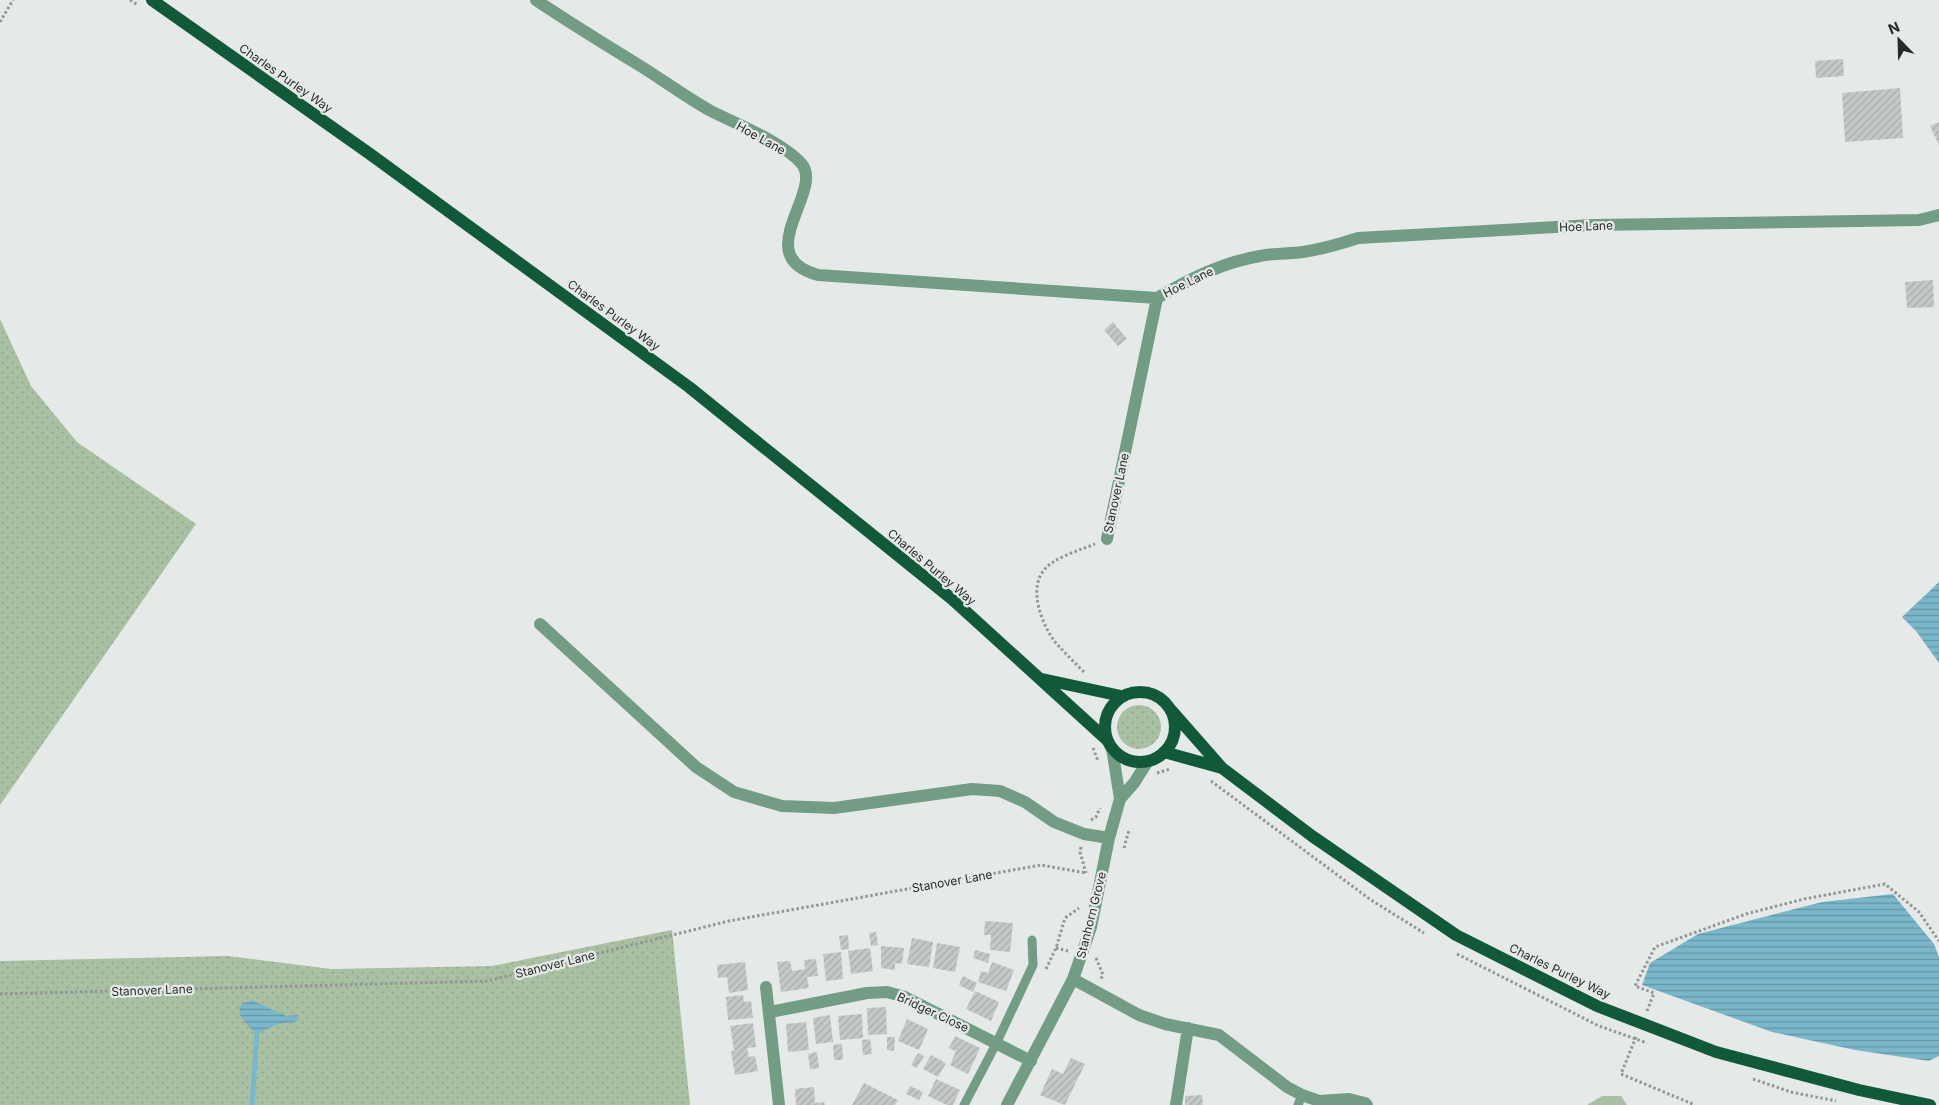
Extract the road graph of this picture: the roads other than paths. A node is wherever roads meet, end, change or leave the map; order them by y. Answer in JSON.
{"nodes":[{"id":1,"x":152,"y":0,"type":"edge"},
{"id":2,"x":536,"y":0,"type":"edge"},
{"id":3,"x":1939,"y":215,"type":"edge"},
{"id":4,"x":1157,"y":298,"type":"junction"},
{"id":5,"x":1107,"y":539,"type":"road end"},
{"id":6,"x":540,"y":624,"type":"dead end"},
{"id":7,"x":1040,"y":678,"type":"junction"},
{"id":8,"x":1121,"y":696,"type":"junction"},
{"id":9,"x":1171,"y":710,"type":"junction"},
{"id":10,"x":1109,"y":743,"type":"junction"},
{"id":11,"x":1164,"y":752,"type":"junction"},
{"id":12,"x":1148,"y":761,"type":"junction"},
{"id":13,"x":1222,"y":768,"type":"junction"},
{"id":14,"x":1120,"y":799,"type":"junction"},
{"id":15,"x":1109,"y":838,"type":"junction"},
{"id":16,"x":1032,"y":940,"type":"dead end"},
{"id":17,"x":1073,"y":979,"type":"junction"},
{"id":18,"x":766,"y":987,"type":"dead end"},
{"id":19,"x":770,"y":1012,"type":"junction"},
{"id":20,"x":1188,"y":1028,"type":"junction"},
{"id":21,"x":996,"y":1044,"type":"junction"},
{"id":22,"x":1030,"y":1061,"type":"junction"},
{"id":23,"x":1300,"y":1100,"type":"edge"},
{"id":24,"x":779,"y":1105,"type":"edge"},
{"id":25,"x":964,"y":1105,"type":"edge"},
{"id":26,"x":1007,"y":1105,"type":"edge"},
{"id":27,"x":1176,"y":1105,"type":"edge"},
{"id":28,"x":1368,"y":1105,"type":"edge"},
{"id":29,"x":1930,"y":1105,"type":"edge"}],
"edges":[{"from":1,"to":7,"type":"main road","name":"Charles Purley Way"},
{"from":2,"to":4,"type":"street","name":"Hoe Lane"},
{"from":3,"to":4,"type":"street","name":"Hoe Lane"},
{"from":4,"to":5,"type":"street","name":"Stanover Lane"},
{"from":6,"to":15,"type":"street"},
{"from":7,"to":8,"type":"main road","name":"Charles Purley Way"},
{"from":7,"to":10,"type":"main road","name":"Charles Purley Way"},
{"from":8,"to":9,"type":"main road"},
{"from":8,"to":10,"type":"main road"},
{"from":9,"to":11,"type":"main road"},
{"from":9,"to":13,"type":"main road","name":"Charles Purley Way"},
{"from":10,"to":12,"type":"main road"},
{"from":10,"to":14,"type":"street","name":"Stanhorn Grove"},
{"from":11,"to":12,"type":"main road"},
{"from":11,"to":13,"type":"main road","name":"Charles Purley Way"},
{"from":12,"to":14,"type":"street","name":"Stanhorn Grove"},
{"from":13,"to":29,"type":"main road","name":"Charles Purley Way"},
{"from":14,"to":15,"type":"street","name":"Stanhorn Grove"},
{"from":15,"to":17,"type":"street","name":"Stanhorn Grove"},
{"from":16,"to":21,"type":"lane"},
{"from":17,"to":20,"type":"street"},
{"from":17,"to":22,"type":"street","name":"Stanhorn Grove"},
{"from":18,"to":19,"type":"street"},
{"from":19,"to":21,"type":"street","name":"Bridger Close"},
{"from":19,"to":24,"type":"street"},
{"from":20,"to":23,"type":"street"},
{"from":20,"to":27,"type":"street"},
{"from":21,"to":22,"type":"street","name":"Bridger Close"},
{"from":21,"to":25,"type":"lane"},
{"from":22,"to":26,"type":"street","name":"Stanhorn Grove"},
{"from":23,"to":28,"type":"street"}]}
